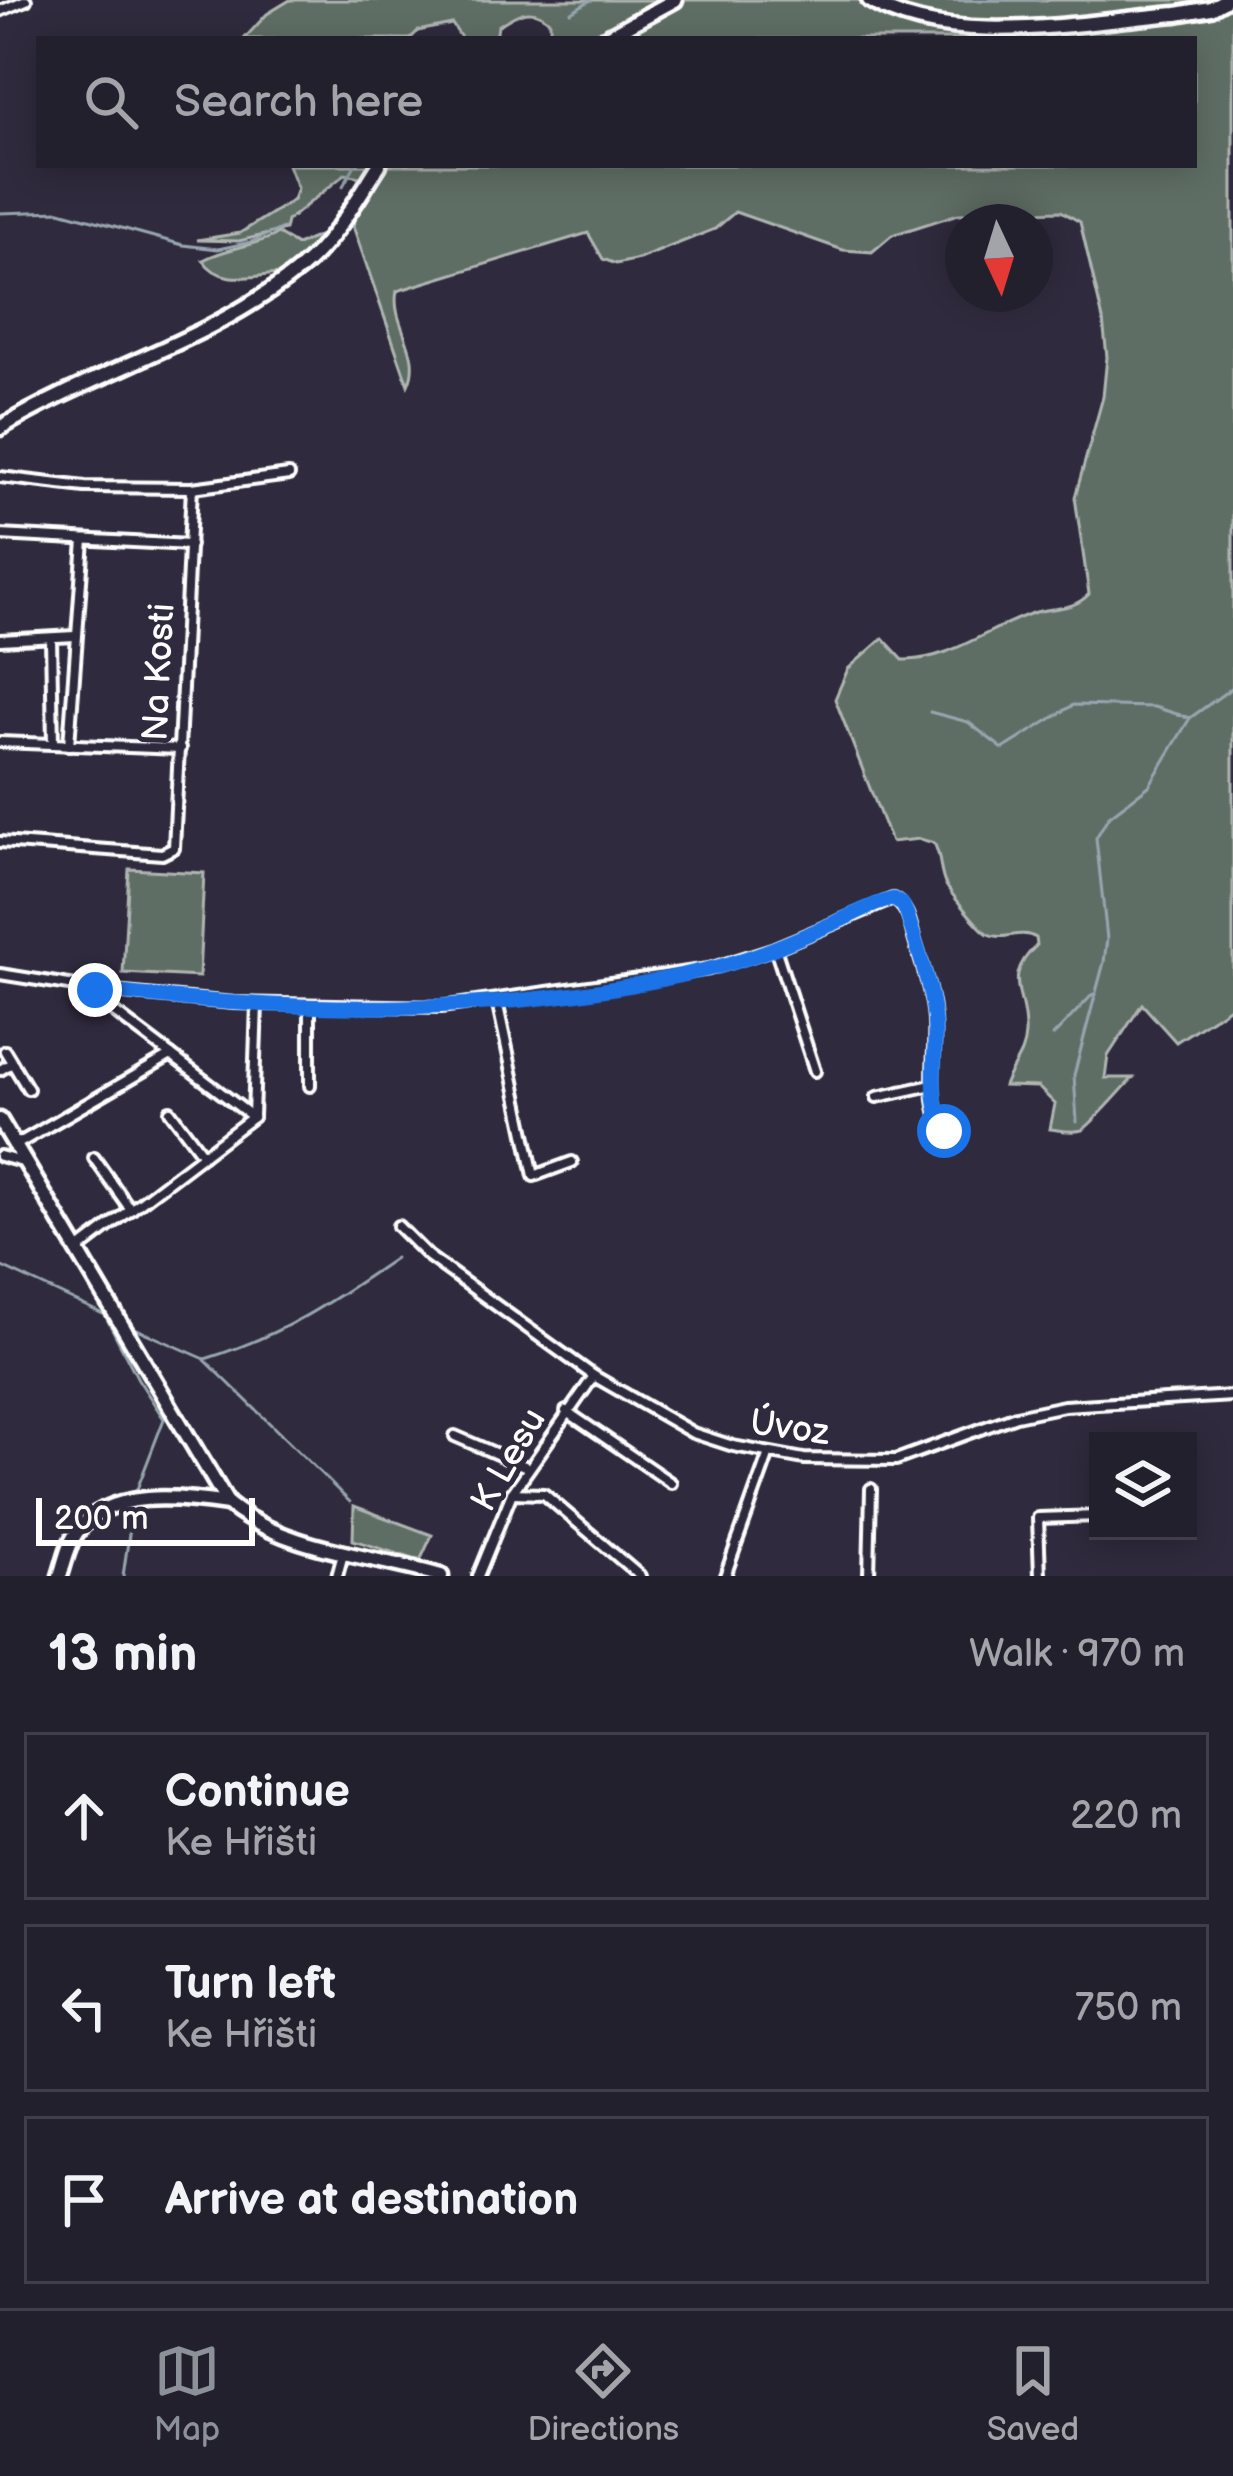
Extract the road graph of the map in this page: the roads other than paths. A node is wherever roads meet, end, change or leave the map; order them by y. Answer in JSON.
{"nodes":[{"id":1,"x":26,"y":0,"type":"edge"},
{"id":2,"x":674,"y":0,"type":"edge"},
{"id":3,"x":869,"y":0,"type":"edge"},
{"id":4,"x":1225,"y":0,"type":"edge"},
{"id":5,"x":0,"y":11,"type":"edge"},
{"id":6,"x":609,"y":36,"type":"edge"},
{"id":7,"x":378,"y":168,"type":"edge"},
{"id":8,"x":0,"y":428,"type":"edge"},
{"id":9,"x":289,"y":475,"type":"dead end"},
{"id":10,"x":0,"y":477,"type":"edge"},
{"id":11,"x":192,"y":488,"type":"junction"},
{"id":12,"x":1,"y":532,"type":"edge"},
{"id":13,"x":84,"y":540,"type":"junction"},
{"id":14,"x":190,"y":545,"type":"junction"},
{"id":15,"x":75,"y":636,"type":"junction"},
{"id":16,"x":51,"y":638,"type":"junction"},
{"id":17,"x":0,"y":640,"type":"edge"},
{"id":18,"x":0,"y":742,"type":"edge"},
{"id":19,"x":52,"y":744,"type":"junction"},
{"id":20,"x":69,"y":745,"type":"junction"},
{"id":21,"x":180,"y":749,"type":"junction"},
{"id":22,"x":0,"y":842,"type":"edge"},
{"id":23,"x":775,"y":948,"type":"junction"},
{"id":24,"x":0,"y":974,"type":"edge"},
{"id":25,"x":95,"y":990,"type":"junction"},
{"id":26,"x":497,"y":1001,"type":"junction"},
{"id":27,"x":257,"y":1004,"type":"junction"},
{"id":28,"x":310,"y":1007,"type":"junction"},
{"id":29,"x":5,"y":1051,"type":"dead end"},
{"id":30,"x":171,"y":1055,"type":"junction"},
{"id":31,"x":12,"y":1063,"type":"junction"},
{"id":32,"x":0,"y":1070,"type":"edge"},
{"id":33,"x":815,"y":1071,"type":"dead end"},
{"id":34,"x":932,"y":1085,"type":"junction"},
{"id":35,"x":310,"y":1086,"type":"dead end"},
{"id":36,"x":28,"y":1089,"type":"dead end"},
{"id":37,"x":877,"y":1096,"type":"dead end"},
{"id":38,"x":170,"y":1112,"type":"dead end"},
{"id":39,"x":253,"y":1117,"type":"junction"},
{"id":40,"x":0,"y":1120,"type":"edge"},
{"id":41,"x":956,"y":1144,"type":"dead end"},
{"id":42,"x":16,"y":1145,"type":"junction"},
{"id":43,"x":203,"y":1155,"type":"junction"},
{"id":44,"x":0,"y":1156,"type":"edge"},
{"id":45,"x":94,"y":1158,"type":"dead end"},
{"id":46,"x":572,"y":1162,"type":"dead end"},
{"id":47,"x":27,"y":1163,"type":"junction"},
{"id":48,"x":131,"y":1210,"type":"junction"},
{"id":49,"x":398,"y":1226,"type":"dead end"},
{"id":50,"x":78,"y":1250,"type":"junction"},
{"id":51,"x":594,"y":1376,"type":"junction"},
{"id":52,"x":1233,"y":1396,"type":"edge"},
{"id":53,"x":566,"y":1411,"type":"junction"},
{"id":54,"x":454,"y":1436,"type":"dead end"},
{"id":55,"x":769,"y":1453,"type":"junction"},
{"id":56,"x":529,"y":1468,"type":"junction"},
{"id":57,"x":671,"y":1483,"type":"dead end"},
{"id":58,"x":871,"y":1489,"type":"dead end"},
{"id":59,"x":512,"y":1493,"type":"junction"},
{"id":60,"x":228,"y":1504,"type":"junction"},
{"id":61,"x":1089,"y":1516,"type":"edge"},
{"id":62,"x":343,"y":1552,"type":"junction"},
{"id":63,"x":60,"y":1576,"type":"edge"},
{"id":64,"x":337,"y":1576,"type":"edge"},
{"id":65,"x":441,"y":1576,"type":"edge"},
{"id":66,"x":478,"y":1576,"type":"edge"},
{"id":67,"x":640,"y":1576,"type":"edge"},
{"id":68,"x":725,"y":1576,"type":"edge"},
{"id":69,"x":868,"y":1576,"type":"edge"},
{"id":70,"x":1040,"y":1576,"type":"edge"}],
"edges":[{"from":1,"to":5,"type":"street"},
{"from":2,"to":6,"type":"street"},
{"from":3,"to":4,"type":"street"},
{"from":7,"to":8,"type":"street"},
{"from":9,"to":11,"type":"street"},
{"from":10,"to":11,"type":"street"},
{"from":11,"to":14,"type":"street","name":"Na Kosti"},
{"from":12,"to":13,"type":"street"},
{"from":13,"to":14,"type":"street"},
{"from":13,"to":15,"type":"street"},
{"from":14,"to":21,"type":"street","name":"Na Kosti"},
{"from":15,"to":16,"type":"street"},
{"from":15,"to":20,"type":"street"},
{"from":16,"to":17,"type":"street"},
{"from":16,"to":19,"type":"street"},
{"from":18,"to":19,"type":"street"},
{"from":19,"to":20,"type":"street"},
{"from":20,"to":21,"type":"street"},
{"from":21,"to":22,"type":"street","name":"Na Kosti"},
{"from":23,"to":26,"type":"street"},
{"from":23,"to":33,"type":"street"},
{"from":23,"to":34,"type":"street"},
{"from":24,"to":25,"type":"street"},
{"from":25,"to":27,"type":"street"},
{"from":25,"to":30,"type":"street"},
{"from":26,"to":28,"type":"street"},
{"from":26,"to":46,"type":"street"},
{"from":27,"to":28,"type":"street"},
{"from":27,"to":39,"type":"street"},
{"from":28,"to":35,"type":"street"},
{"from":29,"to":31,"type":"street"},
{"from":30,"to":39,"type":"street"},
{"from":30,"to":42,"type":"street"},
{"from":31,"to":32,"type":"street"},
{"from":31,"to":36,"type":"street"},
{"from":34,"to":37,"type":"street"},
{"from":34,"to":41,"type":"street"},
{"from":38,"to":43,"type":"street"},
{"from":39,"to":43,"type":"street"},
{"from":40,"to":42,"type":"street"},
{"from":42,"to":47,"type":"street"},
{"from":43,"to":48,"type":"street"},
{"from":44,"to":47,"type":"street"},
{"from":45,"to":48,"type":"street"},
{"from":47,"to":50,"type":"street"},
{"from":48,"to":50,"type":"street"},
{"from":49,"to":51,"type":"street","name":"Úvoz"},
{"from":50,"to":60,"type":"street"},
{"from":51,"to":53,"type":"street","name":"K Lesu"},
{"from":51,"to":55,"type":"street","name":"Úvoz"},
{"from":52,"to":55,"type":"street","name":"Úvoz"},
{"from":53,"to":56,"type":"street","name":"K Lesu"},
{"from":53,"to":57,"type":"street"},
{"from":54,"to":56,"type":"street"},
{"from":55,"to":68,"type":"street"},
{"from":56,"to":59,"type":"street","name":"K Lesu"},
{"from":58,"to":69,"type":"street"},
{"from":59,"to":66,"type":"street","name":"K Lesu"},
{"from":59,"to":67,"type":"street"},
{"from":60,"to":62,"type":"street"},
{"from":60,"to":63,"type":"street"},
{"from":61,"to":70,"type":"street"},
{"from":62,"to":64,"type":"street"},
{"from":62,"to":65,"type":"street"}]}
